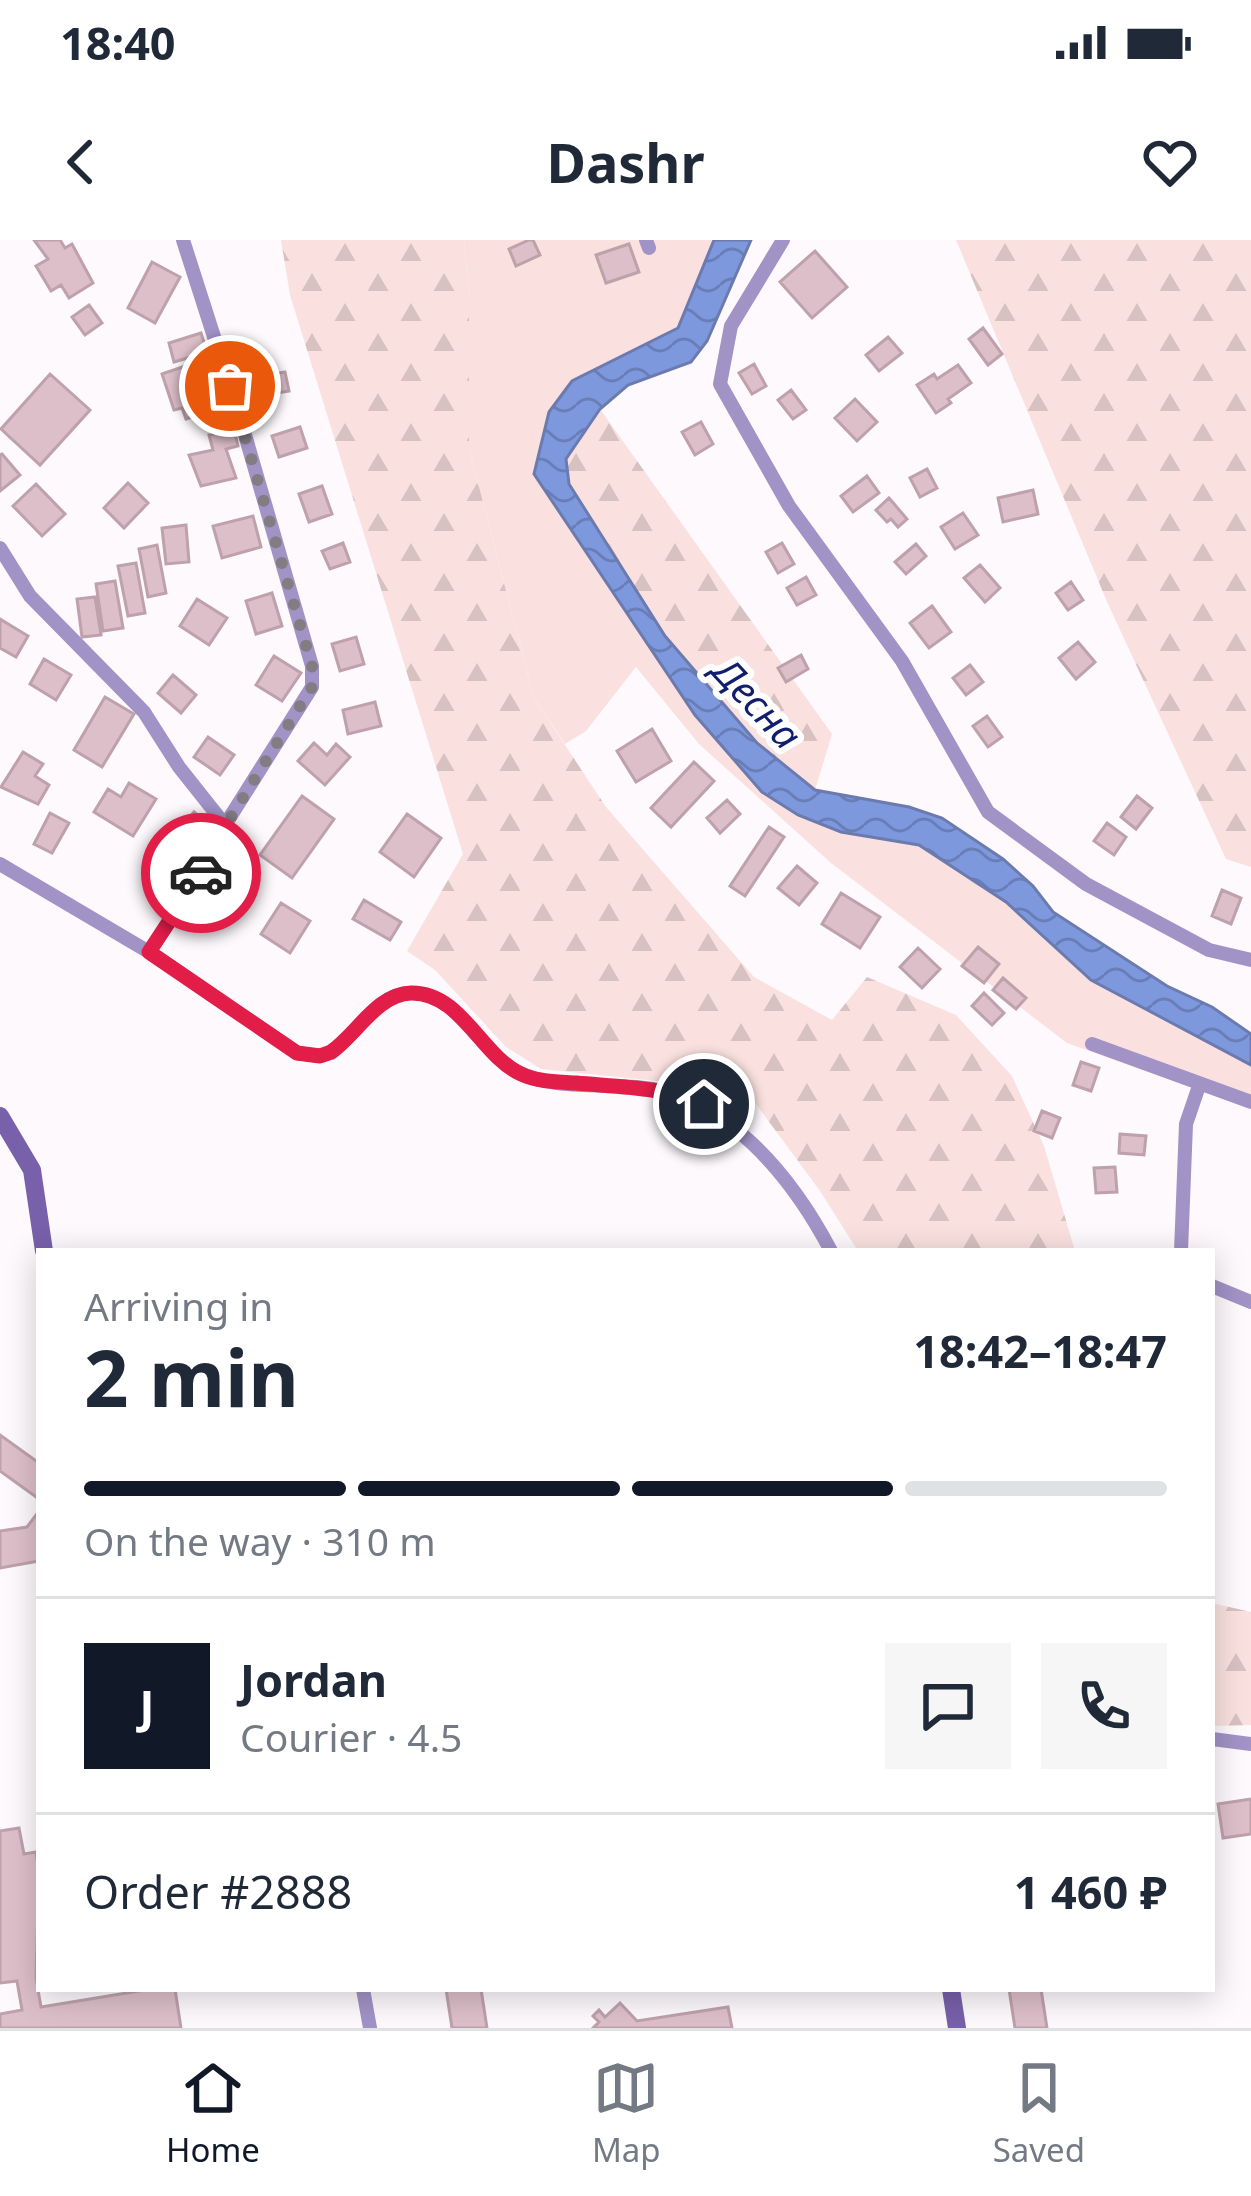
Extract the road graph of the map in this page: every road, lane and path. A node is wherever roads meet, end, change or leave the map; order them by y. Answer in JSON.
{"nodes":[{"id":1,"x":183,"y":240,"type":"edge"},
{"id":2,"x":783,"y":240,"type":"edge"},
{"id":3,"x":0,"y":548,"type":"edge"},
{"id":4,"x":226,"y":825,"type":"junction"},
{"id":5,"x":0,"y":864,"type":"edge"},
{"id":6,"x":149,"y":952,"type":"junction"},
{"id":7,"x":1251,"y":960,"type":"edge"},
{"id":8,"x":1092,"y":1044,"type":"dead end"},
{"id":9,"x":1199,"y":1086,"type":"junction"},
{"id":10,"x":1251,"y":1102,"type":"edge"},
{"id":11,"x":0,"y":1115,"type":"edge"},
{"id":12,"x":44,"y":1248,"type":"edge"},
{"id":13,"x":829,"y":1248,"type":"edge"},
{"id":14,"x":1181,"y":1248,"type":"edge"},
{"id":15,"x":1215,"y":1287,"type":"edge"},
{"id":16,"x":1251,"y":1302,"type":"edge"},
{"id":17,"x":1215,"y":1739,"type":"edge"},
{"id":18,"x":1251,"y":1744,"type":"edge"},
{"id":19,"x":364,"y":1992,"type":"edge"},
{"id":20,"x":951,"y":1992,"type":"edge"},
{"id":21,"x":370,"y":2028,"type":"edge"},
{"id":22,"x":957,"y":2028,"type":"edge"}],
"edges":[{"from":1,"to":4,"type":"street"},
{"from":2,"to":7,"type":"street"},
{"from":3,"to":4,"type":"street"},
{"from":4,"to":6,"type":"street"},
{"from":5,"to":6,"type":"street"},
{"from":6,"to":13,"type":"street"},
{"from":8,"to":9,"type":"street"},
{"from":9,"to":10,"type":"street"},
{"from":9,"to":14,"type":"street"},
{"from":11,"to":12,"type":"street"},
{"from":15,"to":16,"type":"street"},
{"from":17,"to":18,"type":"street"},
{"from":19,"to":21,"type":"street"},
{"from":20,"to":22,"type":"street"}]}
